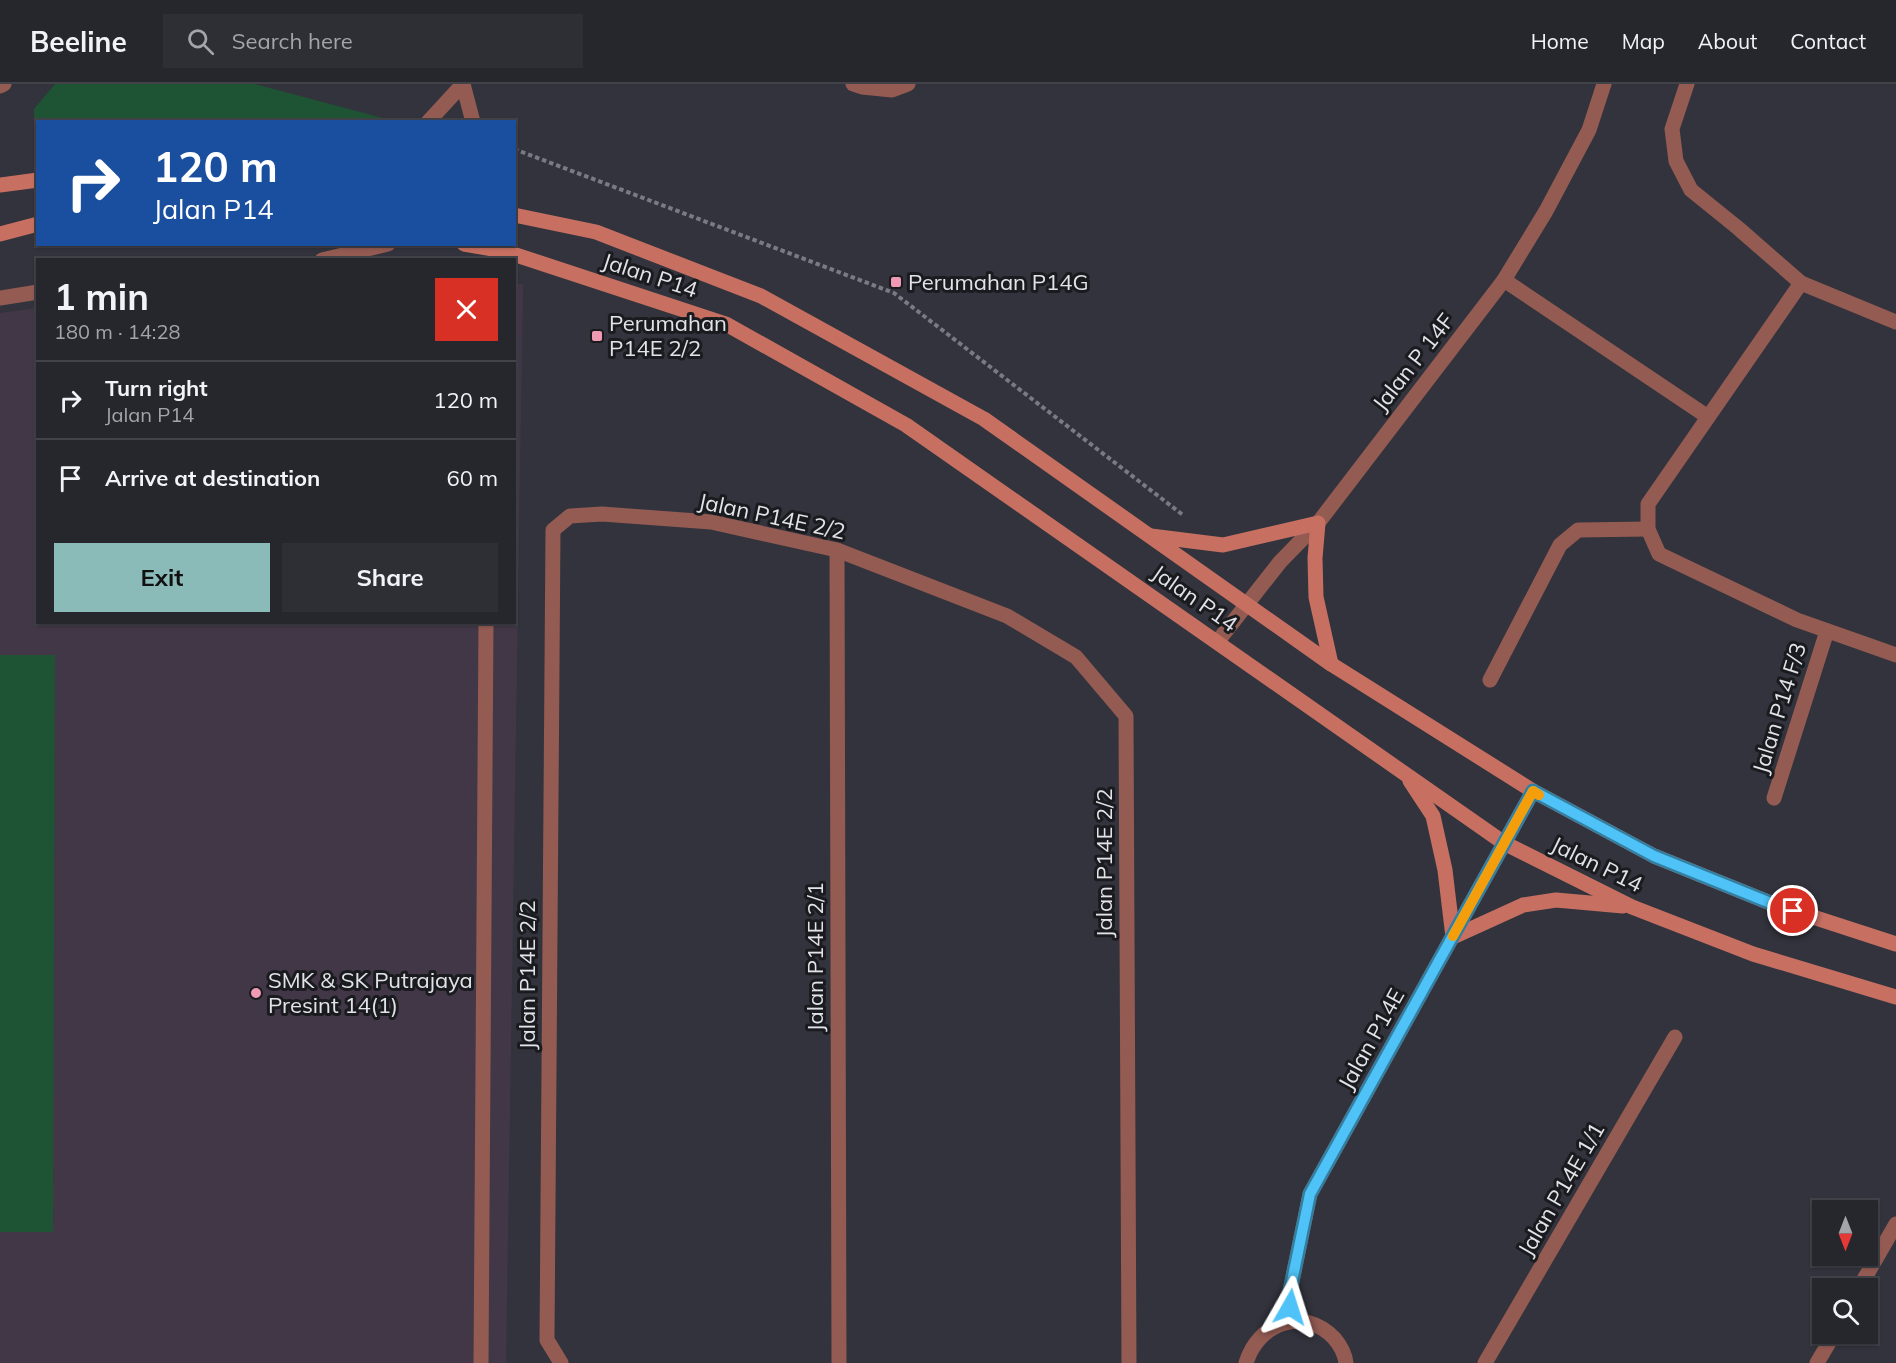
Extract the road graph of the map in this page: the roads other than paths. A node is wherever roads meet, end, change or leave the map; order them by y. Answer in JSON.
{"nodes":[{"id":1,"x":853,"y":84,"type":"edge"},
{"id":2,"x":908,"y":84,"type":"edge"},
{"id":3,"x":1604,"y":84,"type":"edge"},
{"id":4,"x":1687,"y":84,"type":"edge"},
{"id":5,"x":430,"y":120,"type":"edge"},
{"id":6,"x":472,"y":120,"type":"edge"},
{"id":7,"x":36,"y":180,"type":"edge"},
{"id":8,"x":0,"y":185,"type":"edge"},
{"id":9,"x":516,"y":213,"type":"edge"},
{"id":10,"x":36,"y":225,"type":"edge"},
{"id":11,"x":0,"y":234,"type":"edge"},
{"id":12,"x":379,"y":246,"type":"edge"},
{"id":13,"x":475,"y":246,"type":"edge"},
{"id":14,"x":330,"y":258,"type":"edge"},
{"id":15,"x":1504,"y":280,"type":"junction"},
{"id":16,"x":1801,"y":283,"type":"junction"},
{"id":17,"x":36,"y":292,"type":"edge"},
{"id":18,"x":0,"y":298,"type":"edge"},
{"id":19,"x":1896,"y":322,"type":"edge"},
{"id":20,"x":1708,"y":417,"type":"junction"},
{"id":21,"x":1318,"y":523,"type":"junction"},
{"id":22,"x":1648,"y":529,"type":"junction"},
{"id":23,"x":1148,"y":535,"type":"junction"},
{"id":24,"x":837,"y":550,"type":"junction"},
{"id":25,"x":1249,"y":604,"type":"junction"},
{"id":26,"x":486,"y":624,"type":"edge"},
{"id":27,"x":1827,"y":631,"type":"junction"},
{"id":28,"x":1218,"y":641,"type":"junction"},
{"id":29,"x":1896,"y":655,"type":"edge"},
{"id":30,"x":1331,"y":664,"type":"junction"},
{"id":31,"x":1491,"y":680,"type":"dead end"},
{"id":32,"x":1405,"y":774,"type":"junction"},
{"id":33,"x":1533,"y":791,"type":"junction"},
{"id":34,"x":1774,"y":798,"type":"dead end"},
{"id":35,"x":1504,"y":843,"type":"junction"},
{"id":36,"x":1632,"y":907,"type":"junction"},
{"id":37,"x":1453,"y":937,"type":"junction"},
{"id":38,"x":1896,"y":944,"type":"edge"},
{"id":39,"x":1896,"y":997,"type":"edge"},
{"id":40,"x":1675,"y":1037,"type":"dead end"},
{"id":41,"x":1896,"y":1224,"type":"edge"},
{"id":42,"x":1865,"y":1278,"type":"edge"},
{"id":43,"x":1289,"y":1322,"type":"junction"},
{"id":44,"x":1828,"y":1344,"type":"edge"},
{"id":45,"x":481,"y":1363,"type":"edge"},
{"id":46,"x":561,"y":1363,"type":"edge"},
{"id":47,"x":839,"y":1363,"type":"edge"},
{"id":48,"x":1129,"y":1363,"type":"edge"},
{"id":49,"x":1246,"y":1363,"type":"edge"},
{"id":50,"x":1346,"y":1363,"type":"edge"},
{"id":51,"x":1485,"y":1363,"type":"edge"},
{"id":52,"x":1817,"y":1363,"type":"edge"}],
"edges":[{"from":1,"to":2,"type":"street"},
{"from":3,"to":15,"type":"street","name":"Jalan P 14F"},
{"from":4,"to":16,"type":"street"},
{"from":5,"to":6,"type":"street"},
{"from":7,"to":8,"type":"main road"},
{"from":9,"to":23,"type":"main road","name":"Jalan P14"},
{"from":10,"to":11,"type":"main road"},
{"from":12,"to":14,"type":"street"},
{"from":13,"to":28,"type":"main road","name":"Jalan P14"},
{"from":15,"to":20,"type":"street"},
{"from":15,"to":21,"type":"street","name":"Jalan P 14F"},
{"from":16,"to":19,"type":"street"},
{"from":16,"to":20,"type":"street"},
{"from":17,"to":18,"type":"street"},
{"from":20,"to":22,"type":"street"},
{"from":21,"to":23,"type":"main road"},
{"from":21,"to":25,"type":"street","name":"Jalan P 14F"},
{"from":21,"to":30,"type":"main road"},
{"from":22,"to":27,"type":"street"},
{"from":22,"to":31,"type":"street"},
{"from":23,"to":25,"type":"main road","name":"Jalan P14"},
{"from":24,"to":46,"type":"street","name":"Jalan P14E 2/2"},
{"from":24,"to":47,"type":"street","name":"Jalan P14E 2/1"},
{"from":24,"to":48,"type":"street","name":"Jalan P14E 2/2"},
{"from":25,"to":28,"type":"street","name":"Jalan P 14F"},
{"from":25,"to":30,"type":"main road","name":"Jalan P14"},
{"from":26,"to":45,"type":"street"},
{"from":27,"to":29,"type":"street"},
{"from":27,"to":34,"type":"street","name":"Jalan P14 F/3"},
{"from":28,"to":32,"type":"main road","name":"Jalan P14"},
{"from":30,"to":33,"type":"main road","name":"Jalan P14"},
{"from":32,"to":35,"type":"main road","name":"Jalan P14"},
{"from":32,"to":37,"type":"main road"},
{"from":33,"to":35,"type":"street","name":"Jalan P14E"},
{"from":33,"to":38,"type":"main road","name":"Jalan P14"},
{"from":35,"to":36,"type":"main road","name":"Jalan P14"},
{"from":35,"to":37,"type":"street","name":"Jalan P14E"},
{"from":36,"to":37,"type":"main road"},
{"from":36,"to":39,"type":"main road","name":"Jalan P14"},
{"from":37,"to":43,"type":"street","name":"Jalan P14E"},
{"from":40,"to":51,"type":"street","name":"Jalan P14E 1/1"},
{"from":41,"to":42,"type":"street"},
{"from":43,"to":49,"type":"street"},
{"from":43,"to":50,"type":"street"},
{"from":44,"to":52,"type":"street"}]}
